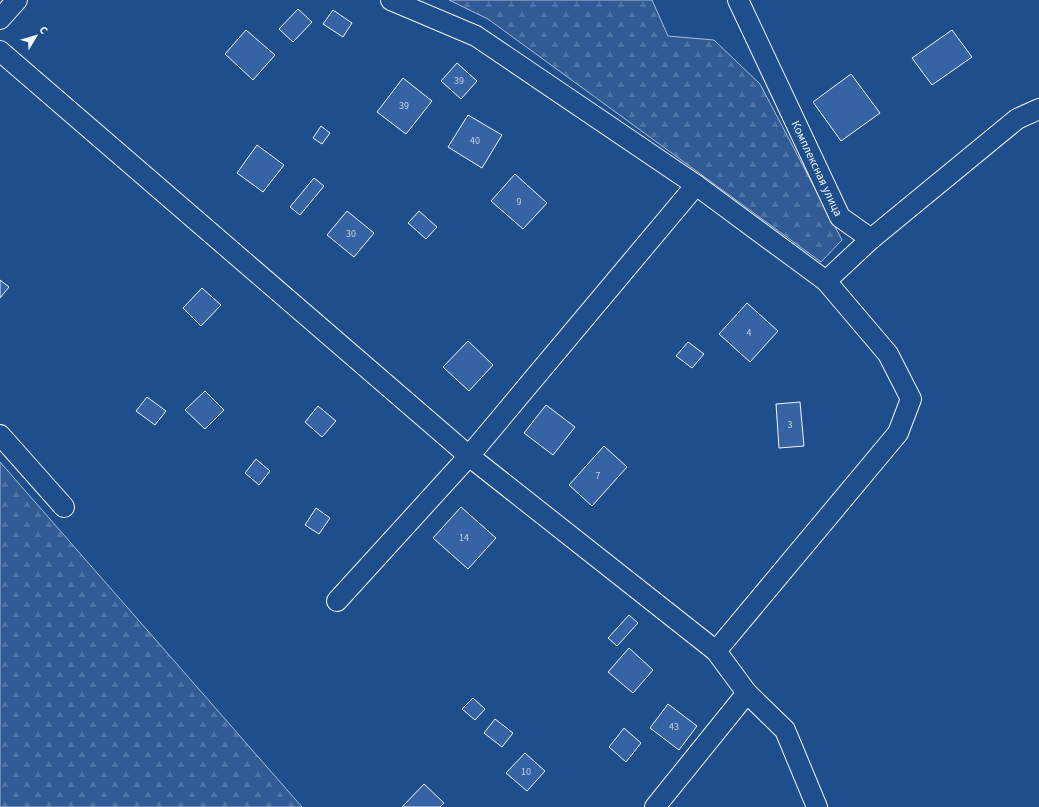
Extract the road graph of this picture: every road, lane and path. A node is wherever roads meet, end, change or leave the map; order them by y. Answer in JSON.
{"nodes":[{"id":1,"x":17,"y":0,"type":"edge"},
{"id":2,"x":391,"y":0,"type":"edge"},
{"id":3,"x":738,"y":0,"type":"edge"},
{"id":4,"x":0,"y":19,"type":"edge"},
{"id":5,"x":0,"y":51,"type":"edge"},
{"id":6,"x":1039,"y":109,"type":"edge"},
{"id":7,"x":696,"y":185,"type":"junction"},
{"id":8,"x":871,"y":239,"type":"junction"},
{"id":9,"x":826,"y":281,"type":"junction"},
{"id":10,"x":0,"y":434,"type":"edge"},
{"id":11,"x":470,"y":456,"type":"junction"},
{"id":12,"x":64,"y":507,"type":"dead end"},
{"id":13,"x":337,"y":601,"type":"dead end"},
{"id":14,"x":716,"y":651,"type":"junction"},
{"id":15,"x":747,"y":692,"type":"junction"},
{"id":16,"x":655,"y":807,"type":"edge"},
{"id":17,"x":817,"y":807,"type":"edge"}],
"edges":[{"from":1,"to":4,"type":"street"},
{"from":2,"to":7,"type":"street"},
{"from":3,"to":8,"type":"street","name":"Комплексная улица"},
{"from":5,"to":11,"type":"street"},
{"from":6,"to":8,"type":"street"},
{"from":7,"to":9,"type":"street"},
{"from":7,"to":11,"type":"street"},
{"from":8,"to":9,"type":"street"},
{"from":9,"to":14,"type":"street"},
{"from":10,"to":12,"type":"street"},
{"from":11,"to":13,"type":"street"},
{"from":11,"to":14,"type":"street"},
{"from":14,"to":15,"type":"street"},
{"from":15,"to":16,"type":"street"},
{"from":15,"to":17,"type":"street"}]}
